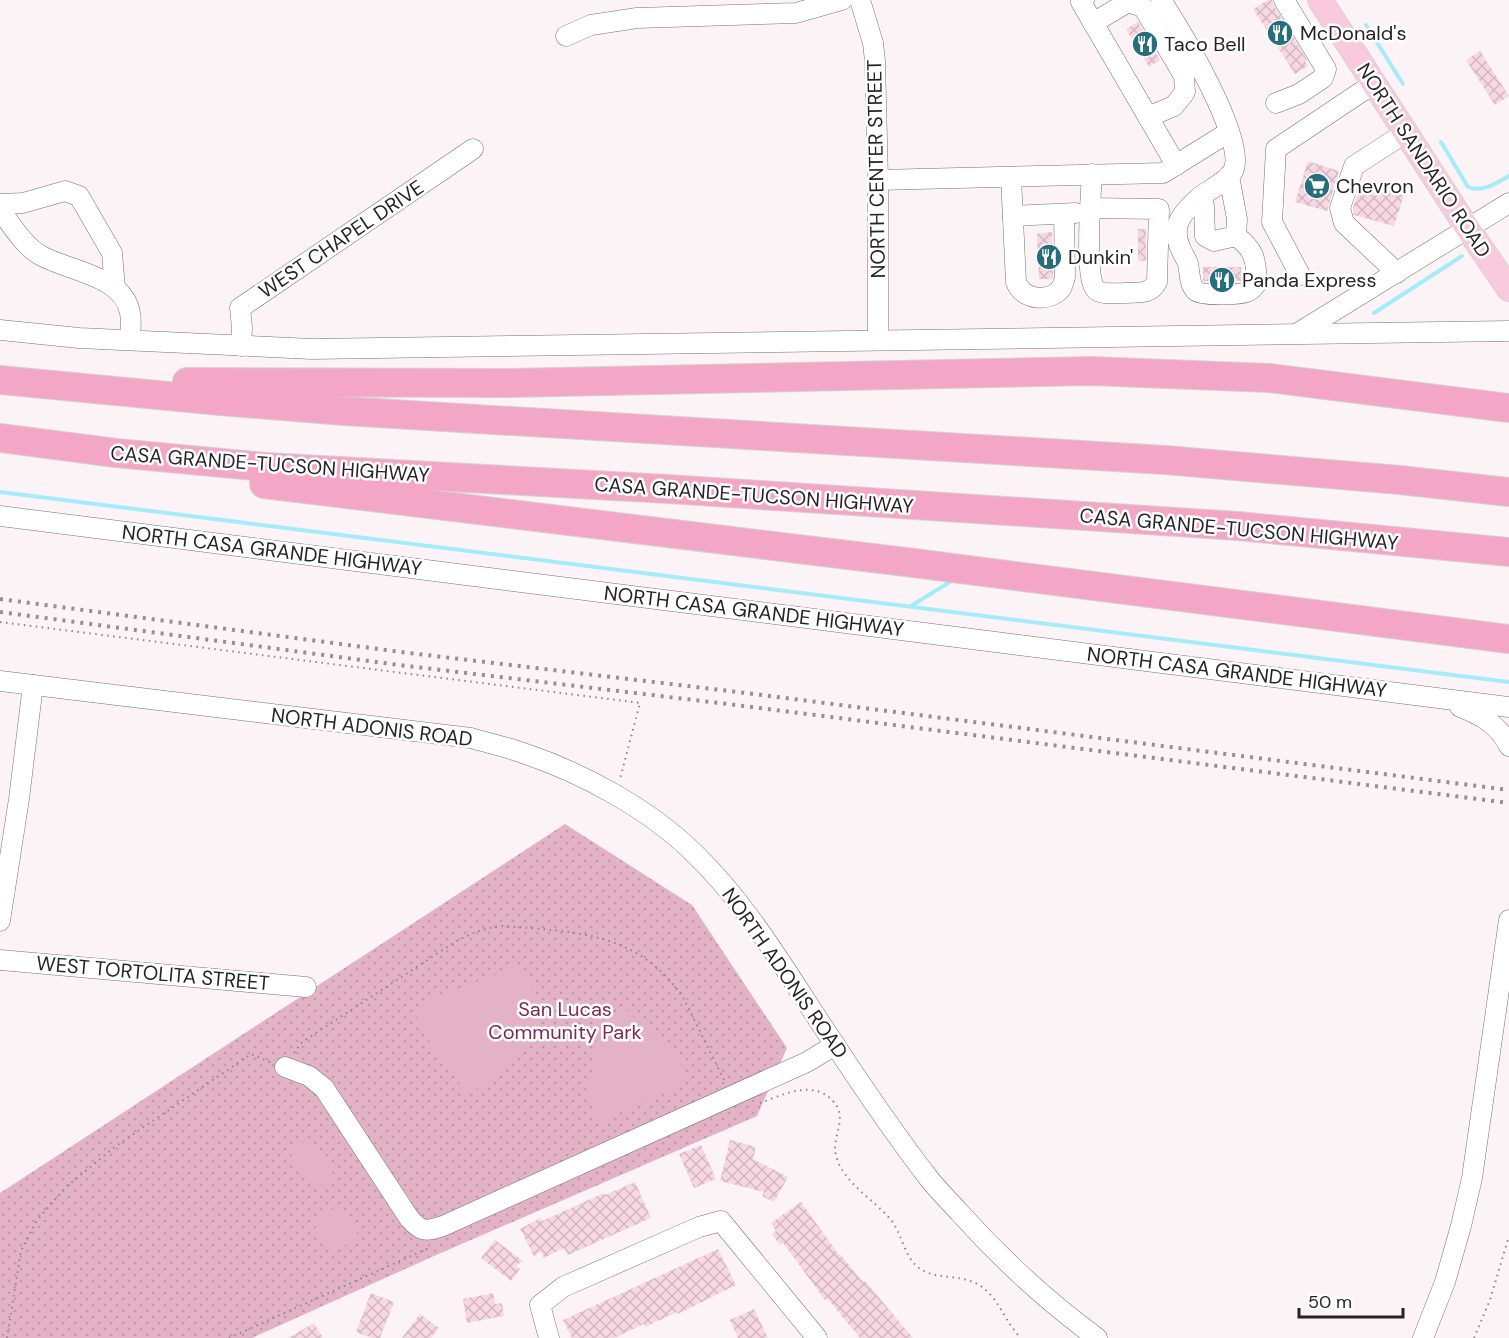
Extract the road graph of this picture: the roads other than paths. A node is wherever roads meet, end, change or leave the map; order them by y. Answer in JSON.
{"nodes":[{"id":1,"x":842,"y":0,"type":"edge"},
{"id":2,"x":860,"y":0,"type":"edge"},
{"id":3,"x":1084,"y":0,"type":"edge"},
{"id":4,"x":1161,"y":0,"type":"edge"},
{"id":5,"x":1284,"y":0,"type":"edge"},
{"id":6,"x":1320,"y":0,"type":"edge"},
{"id":7,"x":1093,"y":23,"type":"junction"},
{"id":8,"x":566,"y":36,"type":"dead end"},
{"id":9,"x":1373,"y":84,"type":"junction"},
{"id":10,"x":1276,"y":103,"type":"dead end"},
{"id":11,"x":1148,"y":117,"type":"junction"},
{"id":12,"x":1228,"y":132,"type":"junction"},
{"id":13,"x":1405,"y":133,"type":"junction"},
{"id":14,"x":473,"y":149,"type":"dead end"},
{"id":15,"x":1176,"y":165,"type":"junction"},
{"id":16,"x":1092,"y":174,"type":"junction"},
{"id":17,"x":1229,"y":176,"type":"junction"},
{"id":18,"x":1011,"y":177,"type":"junction"},
{"id":19,"x":878,"y":180,"type":"junction"},
{"id":20,"x":1201,"y":196,"type":"junction"},
{"id":21,"x":1509,"y":203,"type":"edge"},
{"id":22,"x":0,"y":204,"type":"edge"},
{"id":23,"x":0,"y":210,"type":"edge"},
{"id":24,"x":1082,"y":211,"type":"junction"},
{"id":25,"x":1013,"y":216,"type":"junction"},
{"id":26,"x":1468,"y":229,"type":"junction"},
{"id":27,"x":1236,"y":236,"type":"junction"},
{"id":28,"x":1397,"y":273,"type":"junction"},
{"id":29,"x":1300,"y":275,"type":"dead end"},
{"id":30,"x":115,"y":288,"type":"junction"},
{"id":31,"x":1509,"y":289,"type":"edge"},
{"id":32,"x":0,"y":330,"type":"edge"},
{"id":33,"x":1509,"y":331,"type":"edge"},
{"id":34,"x":1296,"y":335,"type":"junction"},
{"id":35,"x":878,"y":339,"type":"junction"},
{"id":36,"x":130,"y":340,"type":"junction"},
{"id":37,"x":241,"y":346,"type":"junction"},
{"id":38,"x":2,"y":380,"type":"edge"},
{"id":39,"x":1509,"y":408,"type":"edge"},
{"id":40,"x":0,"y":438,"type":"edge"},
{"id":41,"x":116,"y":453,"type":"junction"},
{"id":42,"x":1509,"y":492,"type":"edge"},
{"id":43,"x":0,"y":516,"type":"edge"},
{"id":44,"x":1509,"y":552,"type":"edge"},
{"id":45,"x":1509,"y":639,"type":"edge"},
{"id":46,"x":0,"y":681,"type":"edge"},
{"id":47,"x":33,"y":685,"type":"junction"},
{"id":48,"x":1414,"y":695,"type":"junction"},
{"id":49,"x":1509,"y":707,"type":"edge"},
{"id":50,"x":1509,"y":746,"type":"edge"},
{"id":51,"x":1509,"y":920,"type":"edge"},
{"id":52,"x":0,"y":921,"type":"edge"},
{"id":53,"x":0,"y":960,"type":"edge"},
{"id":54,"x":306,"y":987,"type":"dead end"},
{"id":55,"x":835,"y":1045,"type":"junction"},
{"id":56,"x":285,"y":1067,"type":"road end"},
{"id":57,"x":549,"y":1338,"type":"edge"},
{"id":58,"x":817,"y":1338,"type":"edge"},
{"id":59,"x":1097,"y":1338,"type":"edge"},
{"id":60,"x":1423,"y":1338,"type":"edge"}],
"edges":[{"from":1,"to":8,"type":"street"},
{"from":2,"to":19,"type":"street","name":"NORTH CENTER STREET"},
{"from":3,"to":7,"type":"street"},
{"from":4,"to":12,"type":"street"},
{"from":5,"to":10,"type":"street"},
{"from":6,"to":9,"type":"main road","name":"NORTH SANDARIO ROAD"},
{"from":7,"to":11,"type":"street"},
{"from":7,"to":11,"type":"street"},
{"from":9,"to":13,"type":"main road","name":"NORTH SANDARIO ROAD"},
{"from":9,"to":29,"type":"street"},
{"from":11,"to":15,"type":"street"},
{"from":12,"to":15,"type":"street"},
{"from":12,"to":17,"type":"street"},
{"from":13,"to":26,"type":"main road","name":"NORTH SANDARIO ROAD"},
{"from":13,"to":28,"type":"street"},
{"from":14,"to":37,"type":"street","name":"WEST CHAPEL DRIVE"},
{"from":15,"to":16,"type":"street"},
{"from":16,"to":18,"type":"street"},
{"from":16,"to":24,"type":"street"},
{"from":17,"to":20,"type":"street"},
{"from":17,"to":27,"type":"street"},
{"from":18,"to":19,"type":"street"},
{"from":18,"to":25,"type":"street"},
{"from":19,"to":35,"type":"street","name":"NORTH CENTER STREET"},
{"from":20,"to":27,"type":"street"},
{"from":20,"to":27,"type":"street"},
{"from":21,"to":26,"type":"street"},
{"from":22,"to":30,"type":"street"},
{"from":23,"to":30,"type":"street"},
{"from":24,"to":24,"type":"street"},
{"from":24,"to":25,"type":"street"},
{"from":24,"to":25,"type":"street"},
{"from":26,"to":28,"type":"street"},
{"from":26,"to":31,"type":"main road","name":"NORTH SANDARIO ROAD"},
{"from":28,"to":34,"type":"street"},
{"from":30,"to":36,"type":"street"},
{"from":32,"to":36,"type":"street"},
{"from":33,"to":34,"type":"street"},
{"from":34,"to":35,"type":"street"},
{"from":35,"to":37,"type":"street"},
{"from":36,"to":37,"type":"street"},
{"from":38,"to":39,"type":"highway"},
{"from":38,"to":42,"type":"highway"},
{"from":40,"to":41,"type":"highway","name":"CASA GRANDE-TUCSON HIGHWAY"},
{"from":41,"to":44,"type":"highway","name":"CASA GRANDE-TUCSON HIGHWAY"},
{"from":41,"to":45,"type":"highway"},
{"from":43,"to":48,"type":"street","name":"NORTH CASA GRANDE HIGHWAY"},
{"from":46,"to":47,"type":"street","name":"NORTH ADONIS ROAD"},
{"from":47,"to":52,"type":"street"},
{"from":47,"to":55,"type":"street","name":"NORTH ADONIS ROAD"},
{"from":48,"to":49,"type":"street","name":"NORTH CASA GRANDE HIGHWAY"},
{"from":48,"to":50,"type":"street"},
{"from":51,"to":60,"type":"street"},
{"from":53,"to":54,"type":"street","name":"WEST TORTOLITA STREET"},
{"from":55,"to":56,"type":"street"},
{"from":55,"to":59,"type":"street","name":"NORTH ADONIS ROAD"},
{"from":57,"to":58,"type":"street"}]}
